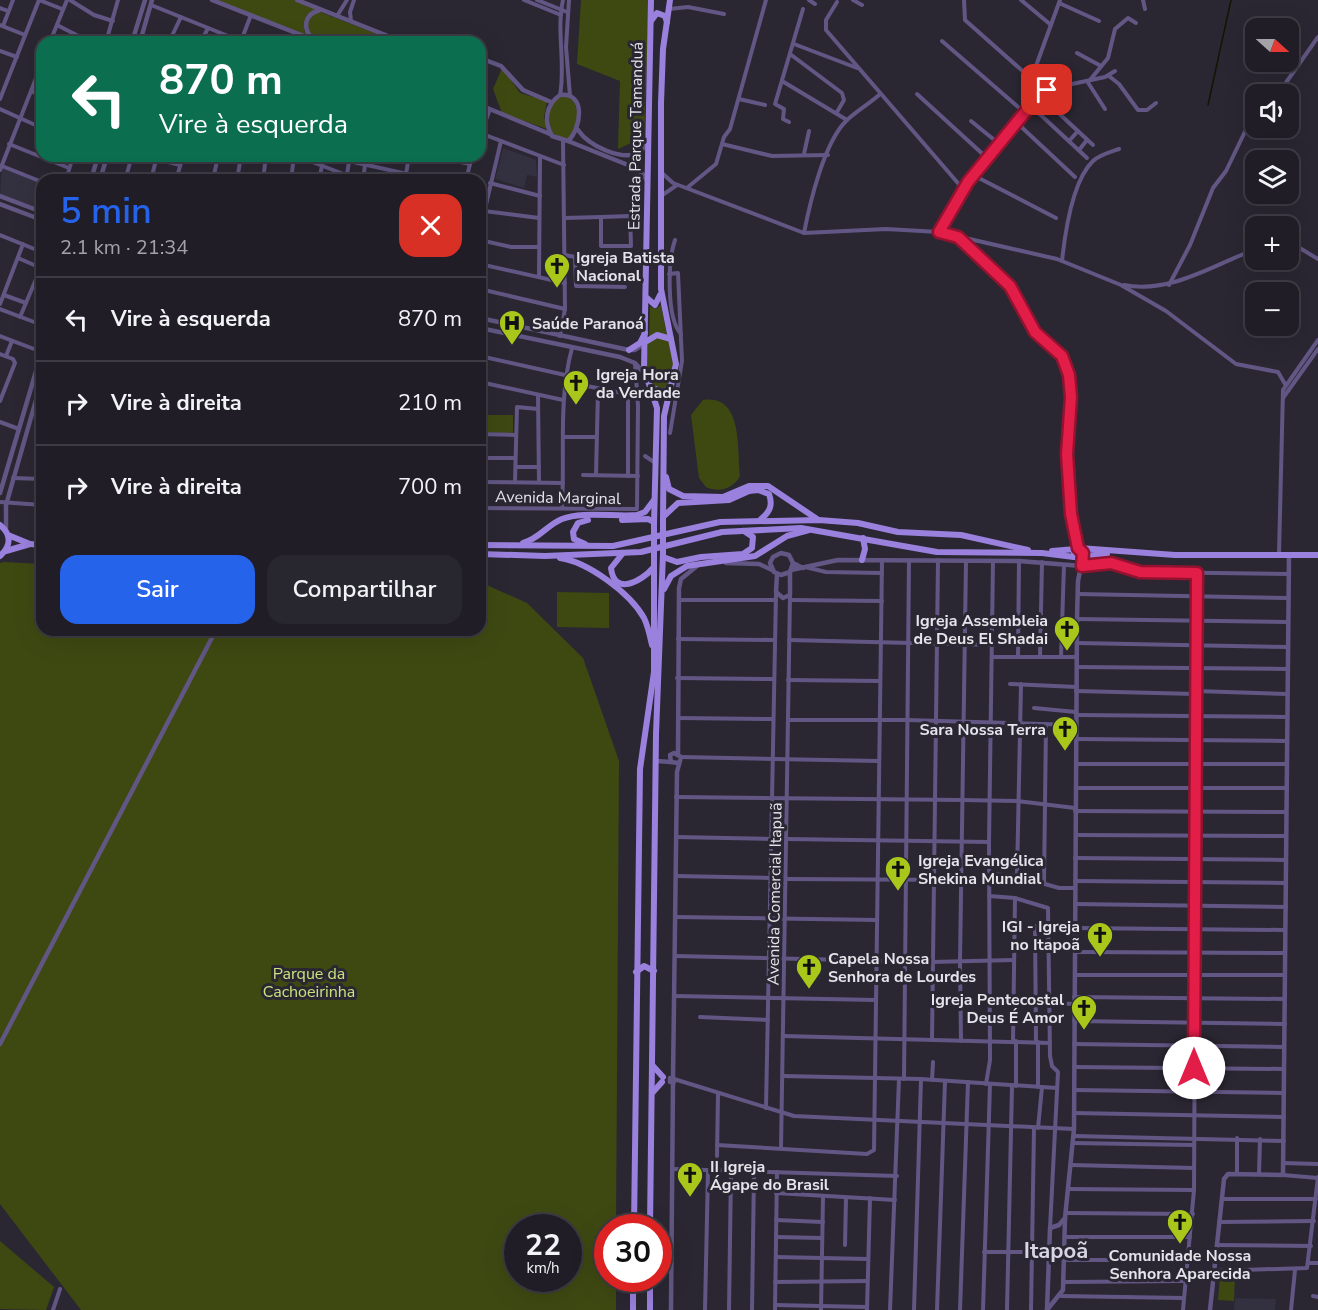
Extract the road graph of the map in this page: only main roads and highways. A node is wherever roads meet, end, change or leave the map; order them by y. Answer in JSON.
{"nodes":[{"id":1,"x":651,"y":0,"type":"edge"},
{"id":2,"x":670,"y":0,"type":"edge"},
{"id":3,"x":650,"y":22,"type":"junction"},
{"id":4,"x":667,"y":23,"type":"junction"},
{"id":5,"x":661,"y":289,"type":"junction"},
{"id":6,"x":647,"y":299,"type":"junction"},
{"id":7,"x":671,"y":339,"type":"junction"},
{"id":8,"x":647,"y":341,"type":"junction"},
{"id":9,"x":629,"y":350,"type":"road end"},
{"id":10,"x":651,"y":387,"type":"junction"},
{"id":11,"x":672,"y":392,"type":"junction"},
{"id":12,"x":663,"y":459,"type":"junction"},
{"id":13,"x":656,"y":493,"type":"junction"},
{"id":14,"x":663,"y":518,"type":"junction"},
{"id":15,"x":760,"y":520,"type":"junction"},
{"id":16,"x":819,"y":520,"type":"junction"},
{"id":17,"x":654,"y":523,"type":"junction"},
{"id":18,"x":0,"y":525,"type":"edge"},
{"id":19,"x":814,"y":529,"type":"junction"},
{"id":20,"x":742,"y":530,"type":"junction"},
{"id":21,"x":7,"y":533,"type":"junction"},
{"id":22,"x":863,"y":538,"type":"junction"},
{"id":23,"x":30,"y":544,"type":"junction"},
{"id":24,"x":36,"y":544,"type":"edge"},
{"id":25,"x":486,"y":545,"type":"edge"},
{"id":26,"x":510,"y":546,"type":"junction"},
{"id":27,"x":600,"y":547,"type":"junction"},
{"id":28,"x":1078,"y":548,"type":"junction"},
{"id":29,"x":3,"y":553,"type":"edge"},
{"id":30,"x":1039,"y":553,"type":"junction"},
{"id":31,"x":1125,"y":553,"type":"junction"},
{"id":32,"x":486,"y":554,"type":"edge"},
{"id":33,"x":623,"y":554,"type":"junction"},
{"id":34,"x":663,"y":555,"type":"junction"},
{"id":35,"x":1318,"y":555,"type":"edge"},
{"id":36,"x":545,"y":556,"type":"junction"},
{"id":37,"x":1074,"y":556,"type":"junction"},
{"id":38,"x":1083,"y":556,"type":"junction"},
{"id":39,"x":862,"y":560,"type":"road end"},
{"id":40,"x":654,"y":567,"type":"junction"},
{"id":41,"x":660,"y":604,"type":"junction"},
{"id":42,"x":655,"y":653,"type":"junction"},
{"id":43,"x":654,"y":971,"type":"junction"},
{"id":44,"x":636,"y":972,"type":"junction"},
{"id":45,"x":653,"y":1066,"type":"junction"},
{"id":46,"x":652,"y":1093,"type":"junction"},
{"id":47,"x":634,"y":1214,"type":"edge"},
{"id":48,"x":650,"y":1214,"type":"edge"},
{"id":49,"x":633,"y":1292,"type":"edge"},
{"id":50,"x":650,"y":1292,"type":"edge"},
{"id":51,"x":633,"y":1310,"type":"edge"},
{"id":52,"x":650,"y":1310,"type":"edge"}],
"edges":[{"from":1,"to":3,"type":"main road","name":"Estrada Parque Tamanduá"},
{"from":2,"to":4,"type":"main road","name":"Estrada Parque Tamanduá"},
{"from":3,"to":4,"type":"main road"},
{"from":3,"to":6,"type":"main road","name":"Estrada Parque Tamanduá"},
{"from":4,"to":5,"type":"main road","name":"Estrada Parque Tamanduá"},
{"from":5,"to":6,"type":"main road"},
{"from":5,"to":7,"type":"main road","name":"Estrada Parque Tamanduá"},
{"from":6,"to":8,"type":"main road","name":"Estrada Parque Tamanduá"},
{"from":6,"to":9,"type":"main road"},
{"from":7,"to":8,"type":"main road"},
{"from":7,"to":11,"type":"main road","name":"Estrada Parque Tamanduá"},
{"from":8,"to":10,"type":"main road","name":"Estrada Parque Tamanduá"},
{"from":10,"to":11,"type":"main road"},
{"from":10,"to":13,"type":"main road","name":"Estrada Parque Tamanduá"},
{"from":11,"to":12,"type":"main road","name":"Estrada Parque Tamanduá"},
{"from":12,"to":14,"type":"main road","name":"Estrada Parque Tamanduá"},
{"from":12,"to":16,"type":"main road"},
{"from":13,"to":17,"type":"main road","name":"Estrada Parque Tamanduá"},
{"from":13,"to":26,"type":"main road"},
{"from":14,"to":15,"type":"main road"},
{"from":14,"to":34,"type":"main road","name":"Estrada Parque Tamanduá","bridge":true},
{"from":15,"to":16,"type":"main road"},
{"from":15,"to":27,"type":"main road"},
{"from":16,"to":30,"type":"main road"},
{"from":17,"to":27,"type":"main road"},
{"from":17,"to":40,"type":"main road","name":"Estrada Parque Tamanduá","bridge":true},
{"from":18,"to":21,"type":"main road"},
{"from":19,"to":20,"type":"main road"},
{"from":19,"to":22,"type":"main road"},
{"from":19,"to":41,"type":"main road"},
{"from":20,"to":33,"type":"main road"},
{"from":20,"to":34,"type":"main road"},
{"from":21,"to":23,"type":"main road"},
{"from":21,"to":29,"type":"main road"},
{"from":22,"to":30,"type":"main road"},
{"from":22,"to":39,"type":"main road"},
{"from":23,"to":24,"type":"main road"},
{"from":23,"to":29,"type":"main road"},
{"from":25,"to":26,"type":"main road"},
{"from":26,"to":27,"type":"main road"},
{"from":28,"to":30,"type":"main road"},
{"from":28,"to":31,"type":"main road"},
{"from":28,"to":37,"type":"main road"},
{"from":28,"to":38,"type":"main road"},
{"from":30,"to":37,"type":"main road"},
{"from":31,"to":35,"type":"main road"},
{"from":31,"to":38,"type":"main road"},
{"from":32,"to":36,"type":"main road"},
{"from":33,"to":36,"type":"main road"},
{"from":33,"to":40,"type":"main road"},
{"from":34,"to":41,"type":"main road","name":"Estrada Parque Tamanduá"},
{"from":36,"to":42,"type":"main road"},
{"from":37,"to":38,"type":"main road"},
{"from":40,"to":42,"type":"main road","name":"Estrada Parque Tamanduá"},
{"from":41,"to":43,"type":"main road","name":"Estrada Parque Tamanduá"},
{"from":42,"to":44,"type":"main road","name":"Estrada Parque Tamanduá"},
{"from":43,"to":44,"type":"main road"},
{"from":43,"to":45,"type":"main road","name":"Estrada Parque Tamanduá"},
{"from":44,"to":47,"type":"main road","name":"Estrada Parque Tamanduá"},
{"from":45,"to":46,"type":"main road","name":"Estrada Parque Tamanduá"},
{"from":45,"to":46,"type":"main road"},
{"from":46,"to":48,"type":"main road","name":"Estrada Parque Tamanduá"},
{"from":49,"to":51,"type":"main road"},
{"from":50,"to":52,"type":"main road"}]}
